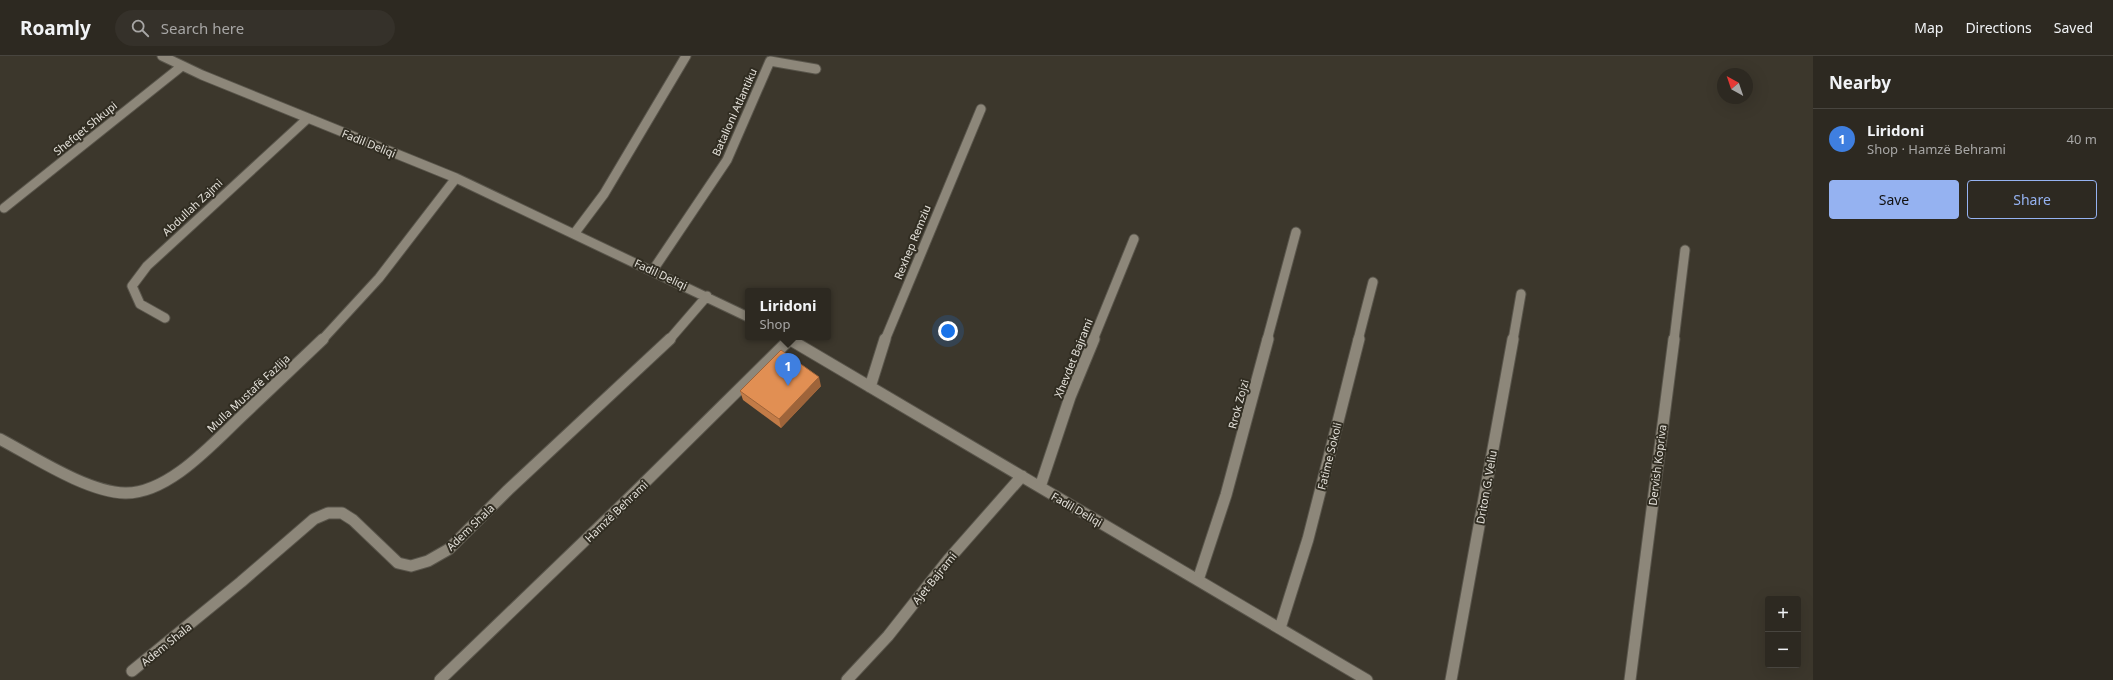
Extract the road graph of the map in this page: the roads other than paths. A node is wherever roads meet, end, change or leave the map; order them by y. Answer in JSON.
{"nodes":[{"id":1,"x":162,"y":56,"type":"edge"},
{"id":2,"x":686,"y":56,"type":"edge"},
{"id":3,"x":182,"y":66,"type":"junction"},
{"id":4,"x":816,"y":69,"type":"dead end"},
{"id":5,"x":981,"y":109,"type":"dead end"},
{"id":6,"x":308,"y":118,"type":"junction"},
{"id":7,"x":456,"y":178,"type":"junction"},
{"id":8,"x":4,"y":208,"type":"dead end"},
{"id":9,"x":1296,"y":232,"type":"dead end"},
{"id":10,"x":574,"y":234,"type":"junction"},
{"id":11,"x":1134,"y":239,"type":"dead end"},
{"id":12,"x":1684,"y":250,"type":"dead end"},
{"id":13,"x":653,"y":270,"type":"junction"},
{"id":14,"x":1373,"y":282,"type":"dead end"},
{"id":15,"x":1521,"y":294,"type":"dead end"},
{"id":16,"x":707,"y":296,"type":"junction"},
{"id":17,"x":745,"y":315,"type":"edge"},
{"id":18,"x":165,"y":318,"type":"dead end"},
{"id":19,"x":786,"y":340,"type":"edge"},
{"id":20,"x":791,"y":340,"type":"edge"},
{"id":21,"x":870,"y":387,"type":"junction"},
{"id":22,"x":0,"y":439,"type":"edge"},
{"id":23,"x":1022,"y":476,"type":"junction"},
{"id":24,"x":1040,"y":487,"type":"junction"},
{"id":25,"x":1198,"y":580,"type":"junction"},
{"id":26,"x":1280,"y":628,"type":"junction"},
{"id":27,"x":132,"y":671,"type":"dead end"},
{"id":28,"x":440,"y":680,"type":"edge"},
{"id":29,"x":847,"y":680,"type":"edge"},
{"id":30,"x":1367,"y":680,"type":"edge"},
{"id":31,"x":1451,"y":680,"type":"edge"},
{"id":32,"x":1630,"y":680,"type":"edge"}],
"edges":[{"from":1,"to":3,"type":"street","name":"Fadil Deliqi"},
{"from":2,"to":10,"type":"street"},
{"from":3,"to":6,"type":"street","name":"Fadil Deliqi"},
{"from":3,"to":8,"type":"street","name":"Shefqet Shkupi"},
{"from":4,"to":13,"type":"street","name":"Batalioni Atlantiku"},
{"from":5,"to":21,"type":"street","name":"Rexhep Remziu"},
{"from":6,"to":7,"type":"street","name":"Fadil Deliqi"},
{"from":6,"to":18,"type":"street","name":"Abdullah Zajmi"},
{"from":7,"to":10,"type":"street","name":"Fadil Deliqi"},
{"from":7,"to":22,"type":"street","name":"Mulla Mustafë Fazlija"},
{"from":9,"to":25,"type":"street","name":"Rrok Zojzi"},
{"from":10,"to":13,"type":"street","name":"Fadil Deliqi"},
{"from":11,"to":24,"type":"street","name":"Xhevdet Bajrami"},
{"from":12,"to":32,"type":"street","name":"Dervish Kopriva"},
{"from":13,"to":16,"type":"street","name":"Fadil Deliqi"},
{"from":14,"to":26,"type":"street","name":"Fatime Sokoli"},
{"from":15,"to":31,"type":"street","name":"Driton G. Veliu"},
{"from":16,"to":17,"type":"street","name":"Fadil Deliqi"},
{"from":16,"to":27,"type":"street","name":"Adem Shala"},
{"from":19,"to":28,"type":"street","name":"Hamzë Behrami"},
{"from":20,"to":21,"type":"street","name":"Fadil Deliqi"},
{"from":21,"to":23,"type":"street","name":"Fadil Deliqi"},
{"from":23,"to":24,"type":"street","name":"Fadil Deliqi"},
{"from":23,"to":29,"type":"street","name":"Ajet Bajrami"},
{"from":24,"to":25,"type":"street","name":"Fadil Deliqi"},
{"from":25,"to":26,"type":"street","name":"Fadil Deliqi"},
{"from":26,"to":30,"type":"street","name":"Fadil Deliqi"}]}
